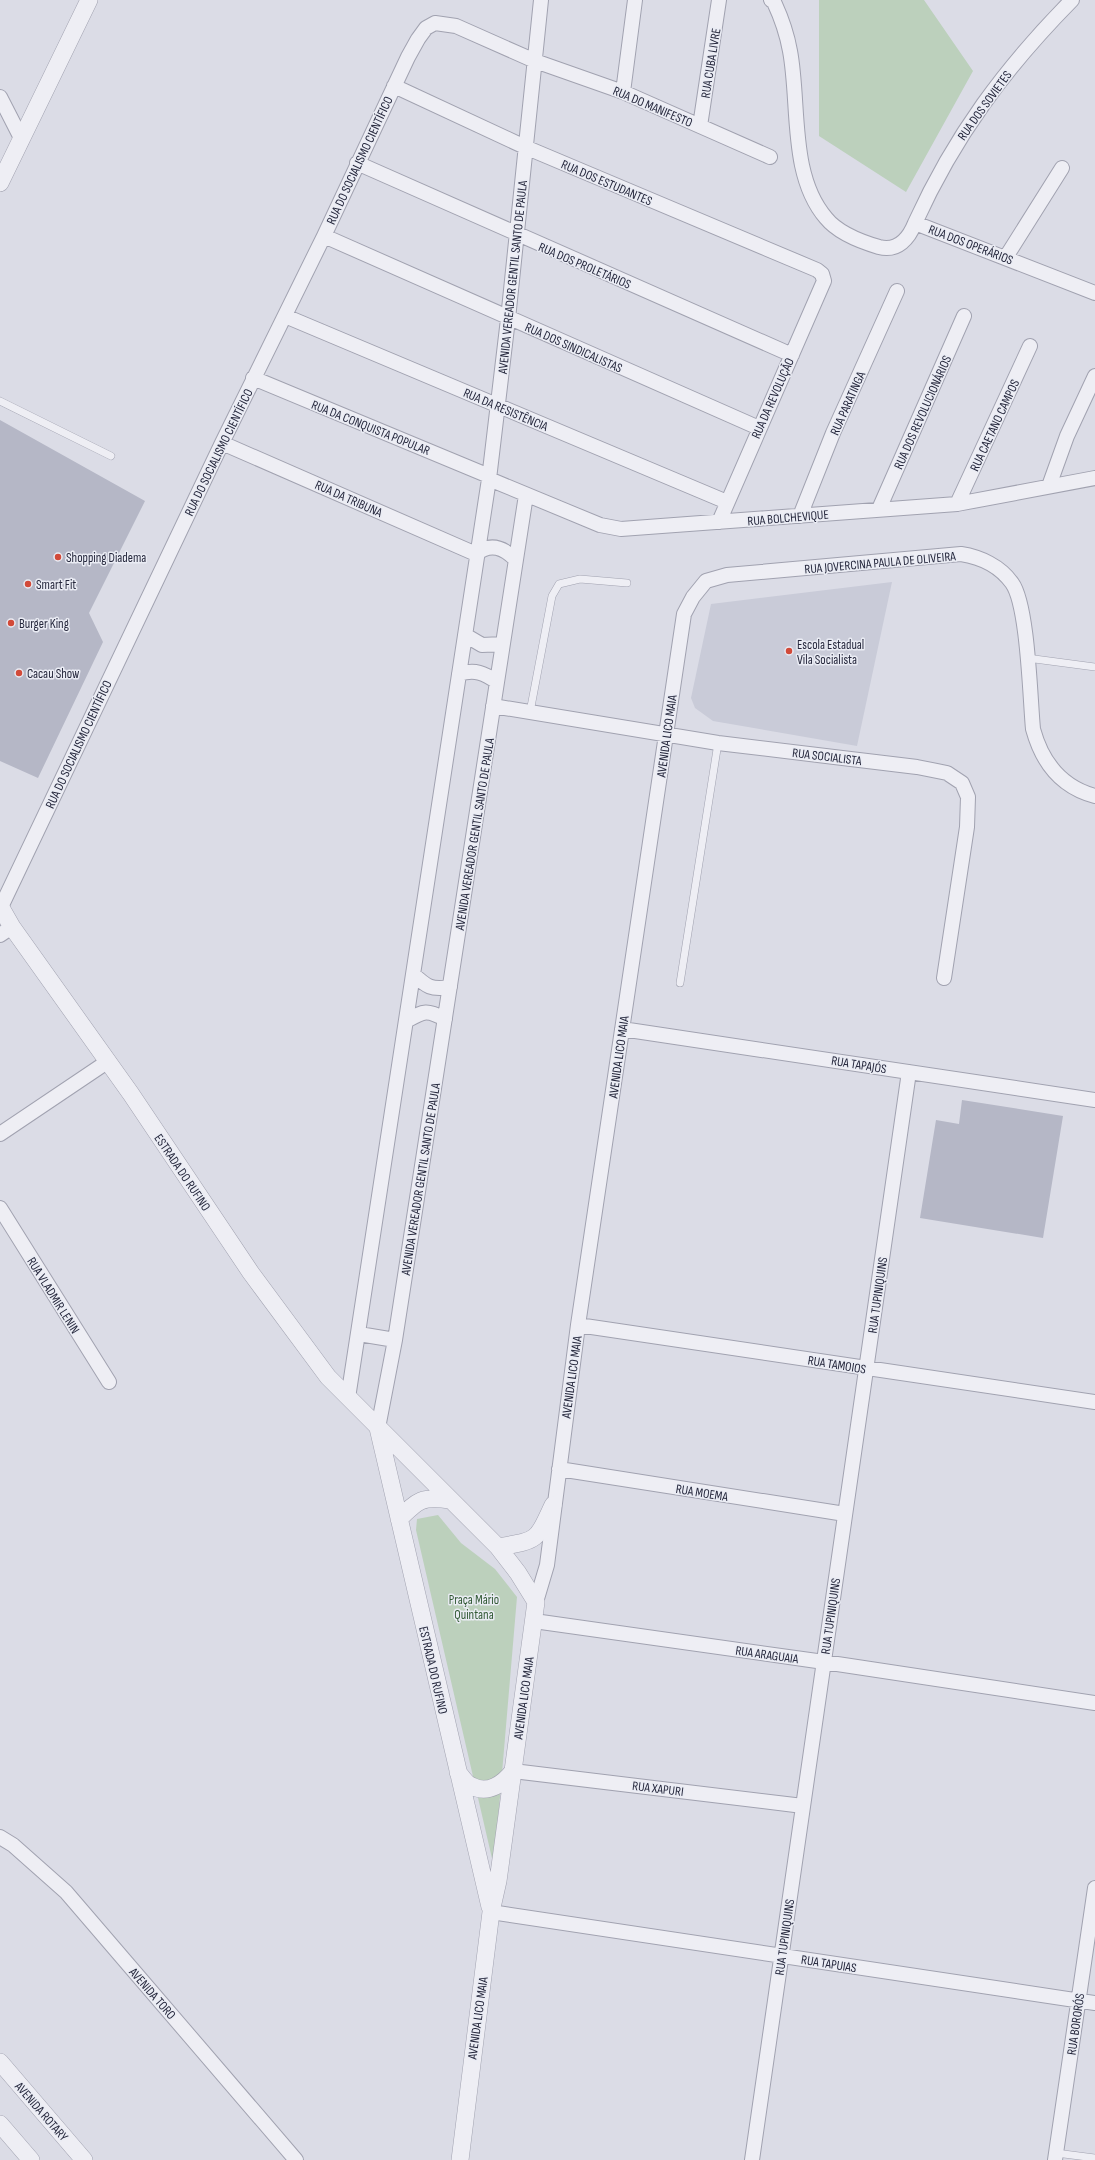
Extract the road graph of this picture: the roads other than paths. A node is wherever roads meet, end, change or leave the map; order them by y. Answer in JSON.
{"nodes":[{"id":1,"x":90,"y":0,"type":"edge"},
{"id":2,"x":541,"y":0,"type":"edge"},
{"id":3,"x":635,"y":0,"type":"edge"},
{"id":4,"x":719,"y":0,"type":"edge"},
{"id":5,"x":771,"y":0,"type":"edge"},
{"id":6,"x":1072,"y":0,"type":"edge"},
{"id":7,"x":535,"y":61,"type":"junction"},
{"id":8,"x":394,"y":86,"type":"junction"},
{"id":9,"x":623,"y":92,"type":"junction"},
{"id":10,"x":0,"y":97,"type":"edge"},
{"id":11,"x":700,"y":126,"type":"junction"},
{"id":12,"x":21,"y":138,"type":"junction"},
{"id":13,"x":525,"y":147,"type":"junction"},
{"id":14,"x":770,"y":157,"type":"dead end"},
{"id":15,"x":357,"y":163,"type":"junction"},
{"id":16,"x":1062,"y":168,"type":"dead end"},
{"id":17,"x":0,"y":183,"type":"edge"},
{"id":18,"x":915,"y":223,"type":"junction"},
{"id":19,"x":516,"y":235,"type":"junction"},
{"id":20,"x":324,"y":236,"type":"junction"},
{"id":21,"x":1006,"y":257,"type":"junction"},
{"id":22,"x":822,"y":274,"type":"joint"},
{"id":23,"x":896,"y":291,"type":"dead end"},
{"id":24,"x":1095,"y":293,"type":"edge"},
{"id":25,"x":285,"y":316,"type":"junction"},
{"id":26,"x":964,"y":316,"type":"dead end"},
{"id":27,"x":508,"y":318,"type":"junction"},
{"id":28,"x":1030,"y":346,"type":"dead end"},
{"id":29,"x":792,"y":355,"type":"junction"},
{"id":30,"x":1095,"y":376,"type":"edge"},
{"id":31,"x":253,"y":378,"type":"junction"},
{"id":32,"x":0,"y":401,"type":"edge"},
{"id":33,"x":498,"y":406,"type":"junction"},
{"id":34,"x":758,"y":428,"type":"junction"},
{"id":35,"x":222,"y":443,"type":"junction"},
{"id":36,"x":111,"y":456,"type":"dead end"},
{"id":37,"x":489,"y":478,"type":"junction"},
{"id":38,"x":1095,"y":478,"type":"edge"},
{"id":39,"x":1049,"y":486,"type":"junction"},
{"id":40,"x":526,"y":495,"type":"junction"},
{"id":41,"x":727,"y":502,"type":"junction"},
{"id":42,"x":956,"y":504,"type":"junction"},
{"id":43,"x":879,"y":509,"type":"junction"},
{"id":44,"x":800,"y":516,"type":"junction"},
{"id":45,"x":719,"y":522,"type":"junction"},
{"id":46,"x":476,"y":554,"type":"junction"},
{"id":47,"x":516,"y":560,"type":"junction"},
{"id":48,"x":627,"y":583,"type":"dead end"},
{"id":49,"x":693,"y":597,"type":"joint"},
{"id":50,"x":465,"y":635,"type":"junction"},
{"id":51,"x":503,"y":644,"type":"junction"},
{"id":52,"x":1027,"y":658,"type":"junction"},
{"id":53,"x":1095,"y":667,"type":"edge"},
{"id":54,"x":459,"y":674,"type":"junction"},
{"id":55,"x":497,"y":682,"type":"junction"},
{"id":56,"x":493,"y":706,"type":"junction"},
{"id":57,"x":530,"y":712,"type":"junction"},
{"id":58,"x":667,"y":733,"type":"junction"},
{"id":59,"x":718,"y":743,"type":"junction"},
{"id":60,"x":1095,"y":796,"type":"edge"},
{"id":61,"x":0,"y":907,"type":"edge"},
{"id":62,"x":6,"y":931,"type":"edge"},
{"id":63,"x":413,"y":974,"type":"junction"},
{"id":64,"x":944,"y":978,"type":"dead end"},
{"id":65,"x":680,"y":983,"type":"dead end"},
{"id":66,"x":450,"y":987,"type":"junction"},
{"id":67,"x":445,"y":1019,"type":"junction"},
{"id":68,"x":406,"y":1021,"type":"junction"},
{"id":69,"x":622,"y":1029,"type":"junction"},
{"id":70,"x":107,"y":1062,"type":"junction"},
{"id":71,"x":909,"y":1072,"type":"junction"},
{"id":72,"x":1095,"y":1100,"type":"edge"},
{"id":73,"x":0,"y":1134,"type":"edge"},
{"id":74,"x":0,"y":1208,"type":"edge"},
{"id":75,"x":578,"y":1325,"type":"junction"},
{"id":76,"x":359,"y":1334,"type":"junction"},
{"id":77,"x":395,"y":1340,"type":"junction"},
{"id":78,"x":866,"y":1368,"type":"junction"},
{"id":79,"x":109,"y":1382,"type":"dead end"},
{"id":80,"x":348,"y":1398,"type":"junction"},
{"id":81,"x":1095,"y":1402,"type":"edge"},
{"id":82,"x":378,"y":1428,"type":"junction"},
{"id":83,"x":559,"y":1469,"type":"junction"},
{"id":84,"x":450,"y":1500,"type":"junction"},
{"id":85,"x":553,"y":1505,"type":"junction"},
{"id":86,"x":845,"y":1514,"type":"junction"},
{"id":87,"x":399,"y":1519,"type":"junction"},
{"id":88,"x":498,"y":1547,"type":"junction"},
{"id":89,"x":536,"y":1602,"type":"junction"},
{"id":90,"x":534,"y":1621,"type":"junction"},
{"id":91,"x":824,"y":1662,"type":"junction"},
{"id":92,"x":1095,"y":1702,"type":"edge"},
{"id":93,"x":513,"y":1771,"type":"junction"},
{"id":94,"x":458,"y":1772,"type":"junction"},
{"id":95,"x":803,"y":1806,"type":"junction"},
{"id":96,"x":0,"y":1837,"type":"edge"},
{"id":97,"x":1095,"y":1888,"type":"edge"},
{"id":98,"x":491,"y":1912,"type":"junction"},
{"id":99,"x":782,"y":1956,"type":"junction"},
{"id":100,"x":1078,"y":2000,"type":"junction"},
{"id":101,"x":1095,"y":2003,"type":"edge"},
{"id":102,"x":0,"y":2062,"type":"edge"},
{"id":103,"x":0,"y":2124,"type":"edge"},
{"id":104,"x":1055,"y":2157,"type":"edge"},
{"id":105,"x":1095,"y":2158,"type":"edge"},
{"id":106,"x":31,"y":2160,"type":"edge"},
{"id":107,"x":84,"y":2160,"type":"edge"},
{"id":108,"x":296,"y":2160,"type":"edge"},
{"id":109,"x":460,"y":2160,"type":"edge"},
{"id":110,"x":752,"y":2160,"type":"edge"}],
"edges":[{"from":1,"to":12,"type":"street"},
{"from":2,"to":7,"type":"street","name":"AVENIDA VEREADOR GENTIL SANTO DE PAULA"},
{"from":3,"to":9,"type":"street"},
{"from":4,"to":11,"type":"street","name":"RUA CUBA LIVRE"},
{"from":5,"to":18,"type":"street","name":"RUA DOS OPERÁRIOS"},
{"from":6,"to":18,"type":"street","name":"RUA DOS SOVIETES"},
{"from":7,"to":8,"type":"street","name":"RUA DO SOCIALISMO CIENTÍFICO"},
{"from":7,"to":9,"type":"street","name":"RUA DO MANIFESTO"},
{"from":7,"to":13,"type":"street","name":"AVENIDA VEREADOR GENTIL SANTO DE PAULA"},
{"from":8,"to":13,"type":"street","name":"RUA DOS ESTUDANTES"},
{"from":8,"to":15,"type":"street","name":"RUA DO SOCIALISMO CIENTÍFICO"},
{"from":9,"to":11,"type":"street","name":"RUA DO MANIFESTO"},
{"from":10,"to":12,"type":"street"},
{"from":11,"to":14,"type":"street","name":"RUA DO MANIFESTO"},
{"from":12,"to":17,"type":"street"},
{"from":13,"to":19,"type":"street","name":"AVENIDA VEREADOR GENTIL SANTO DE PAULA"},
{"from":13,"to":22,"type":"street","name":"RUA DOS ESTUDANTES"},
{"from":15,"to":19,"type":"street","name":"RUA DOS PROLETÁRIOS"},
{"from":15,"to":20,"type":"street","name":"RUA DO SOCIALISMO CIENTÍFICO"},
{"from":16,"to":21,"type":"street"},
{"from":18,"to":21,"type":"street","name":"RUA DOS OPERÁRIOS"},
{"from":19,"to":27,"type":"street","name":"AVENIDA VEREADOR GENTIL SANTO DE PAULA"},
{"from":19,"to":29,"type":"street","name":"RUA DOS PROLETÁRIOS"},
{"from":20,"to":25,"type":"street","name":"RUA DO SOCIALISMO CIENTÍFICO"},
{"from":20,"to":27,"type":"street","name":"RUA DOS SINDICALISTAS"},
{"from":21,"to":24,"type":"street","name":"RUA DOS OPERÁRIOS"},
{"from":22,"to":29,"type":"street","name":"RUA DA REVOLUÇÃO"},
{"from":23,"to":44,"type":"street","name":"RUA PARATINGA"},
{"from":25,"to":31,"type":"street","name":"RUA DO SOCIALISMO CIENTÍFICO"},
{"from":25,"to":33,"type":"street","name":"RUA DA RESISTÊNCIA"},
{"from":26,"to":43,"type":"street","name":"RUA DOS REVOLUCIONÁRIOS"},
{"from":27,"to":33,"type":"street","name":"AVENIDA VEREADOR GENTIL SANTO DE PAULA"},
{"from":27,"to":34,"type":"street","name":"RUA DOS SINDICALISTAS"},
{"from":28,"to":42,"type":"street","name":"RUA CAETANO CAMPOS"},
{"from":29,"to":34,"type":"street","name":"RUA DA REVOLUÇÃO"},
{"from":30,"to":39,"type":"street"},
{"from":31,"to":35,"type":"street","name":"RUA DO SOCIALISMO CIENTÍFICO"},
{"from":31,"to":37,"type":"street","name":"RUA DA CONQUISTA POPULAR"},
{"from":32,"to":36,"type":"lane"},
{"from":33,"to":37,"type":"street","name":"AVENIDA VEREADOR GENTIL SANTO DE PAULA"},
{"from":33,"to":41,"type":"street","name":"RUA DA RESISTÊNCIA"},
{"from":34,"to":41,"type":"street","name":"RUA DA REVOLUÇÃO"},
{"from":35,"to":46,"type":"street","name":"RUA DA TRIBUNA"},
{"from":35,"to":61,"type":"street","name":"RUA DO SOCIALISMO CIENTÍFICO"},
{"from":37,"to":40,"type":"street","name":"RUA BOLCHEVIQUE"},
{"from":37,"to":46,"type":"street","name":"AVENIDA VEREADOR GENTIL SANTO DE PAULA"},
{"from":38,"to":39,"type":"street","name":"RUA BOLCHEVIQUE"},
{"from":39,"to":42,"type":"street","name":"RUA BOLCHEVIQUE"},
{"from":40,"to":45,"type":"street","name":"RUA BOLCHEVIQUE"},
{"from":40,"to":47,"type":"street","name":"AVENIDA VEREADOR GENTIL SANTO DE PAULA"},
{"from":41,"to":45,"type":"street","name":"RUA DA REVOLUÇÃO"},
{"from":42,"to":43,"type":"street","name":"RUA BOLCHEVIQUE"},
{"from":43,"to":44,"type":"street","name":"RUA BOLCHEVIQUE"},
{"from":44,"to":45,"type":"street","name":"RUA BOLCHEVIQUE"},
{"from":46,"to":47,"type":"street"},
{"from":46,"to":50,"type":"street","name":"AVENIDA VEREADOR GENTIL SANTO DE PAULA"},
{"from":47,"to":51,"type":"street","name":"AVENIDA VEREADOR GENTIL SANTO DE PAULA"},
{"from":48,"to":57,"type":"lane"},
{"from":49,"to":52,"type":"street","name":"RUA JOVERCINA PAULA DE OLIVEIRA"},
{"from":49,"to":58,"type":"street","name":"AVENIDA LICO MAIA"},
{"from":50,"to":51,"type":"street"},
{"from":50,"to":54,"type":"street","name":"AVENIDA VEREADOR GENTIL SANTO DE PAULA"},
{"from":51,"to":55,"type":"street","name":"AVENIDA VEREADOR GENTIL SANTO DE PAULA"},
{"from":52,"to":53,"type":"lane"},
{"from":52,"to":60,"type":"street","name":"RUA JOVERCINA PAULA DE OLIVEIRA"},
{"from":54,"to":55,"type":"street"},
{"from":54,"to":63,"type":"street","name":"AVENIDA VEREADOR GENTIL SANTO DE PAULA"},
{"from":55,"to":56,"type":"street","name":"AVENIDA VEREADOR GENTIL SANTO DE PAULA"},
{"from":56,"to":57,"type":"street","name":"RUA SOCIALISTA"},
{"from":56,"to":66,"type":"street","name":"AVENIDA VEREADOR GENTIL SANTO DE PAULA"},
{"from":57,"to":58,"type":"street","name":"RUA SOCIALISTA"},
{"from":58,"to":59,"type":"street","name":"RUA SOCIALISTA"},
{"from":58,"to":69,"type":"street","name":"AVENIDA LICO MAIA"},
{"from":59,"to":64,"type":"street","name":"RUA SOCIALISTA"},
{"from":59,"to":65,"type":"lane"},
{"from":61,"to":62,"type":"street","name":"ESTRADA DO RUFINO"},
{"from":62,"to":70,"type":"street","name":"ESTRADA DO RUFINO"},
{"from":63,"to":66,"type":"street"},
{"from":63,"to":68,"type":"street","name":"AVENIDA VEREADOR GENTIL SANTO DE PAULA"},
{"from":66,"to":67,"type":"street","name":"AVENIDA VEREADOR GENTIL SANTO DE PAULA"},
{"from":67,"to":68,"type":"street"},
{"from":67,"to":77,"type":"street","name":"AVENIDA VEREADOR GENTIL SANTO DE PAULA"},
{"from":68,"to":76,"type":"street","name":"AVENIDA VEREADOR GENTIL SANTO DE PAULA"},
{"from":69,"to":71,"type":"street","name":"RUA TAPAJÓS"},
{"from":69,"to":75,"type":"street","name":"AVENIDA LICO MAIA"},
{"from":70,"to":73,"type":"street"},
{"from":70,"to":80,"type":"street","name":"ESTRADA DO RUFINO"},
{"from":71,"to":72,"type":"street","name":"RUA TAPAJÓS"},
{"from":71,"to":78,"type":"street","name":"RUA TUPINIQUINS"},
{"from":74,"to":79,"type":"street","name":"RUA VLADMIR LENIN"},
{"from":75,"to":78,"type":"street","name":"RUA TAMOIOS"},
{"from":75,"to":83,"type":"street","name":"AVENIDA LICO MAIA"},
{"from":76,"to":77,"type":"street"},
{"from":76,"to":80,"type":"street","name":"AVENIDA VEREADOR GENTIL SANTO DE PAULA"},
{"from":77,"to":82,"type":"street","name":"AVENIDA VEREADOR GENTIL SANTO DE PAULA"},
{"from":78,"to":81,"type":"street","name":"RUA TAMOIOS"},
{"from":78,"to":86,"type":"street","name":"RUA TUPINIQUINS"},
{"from":80,"to":82,"type":"street","name":"ESTRADA DO RUFINO"},
{"from":82,"to":84,"type":"street","name":"ESTRADA DO RUFINO"},
{"from":82,"to":87,"type":"street","name":"ESTRADA DO RUFINO"},
{"from":83,"to":85,"type":"street","name":"AVENIDA LICO MAIA"},
{"from":83,"to":86,"type":"street","name":"RUA MOEMA"},
{"from":84,"to":87,"type":"street"},
{"from":84,"to":88,"type":"street","name":"ESTRADA DO RUFINO"},
{"from":85,"to":88,"type":"street"},
{"from":85,"to":89,"type":"street","name":"AVENIDA LICO MAIA"},
{"from":86,"to":91,"type":"street","name":"RUA TUPINIQUINS"},
{"from":87,"to":94,"type":"street","name":"ESTRADA DO RUFINO"},
{"from":88,"to":89,"type":"street","name":"ESTRADA DO RUFINO"},
{"from":89,"to":90,"type":"street","name":"AVENIDA LICO MAIA"},
{"from":90,"to":91,"type":"street","name":"RUA ARAGUAIA"},
{"from":90,"to":93,"type":"street","name":"AVENIDA LICO MAIA"},
{"from":91,"to":92,"type":"street","name":"RUA ARAGUAIA"},
{"from":91,"to":95,"type":"street","name":"RUA TUPINIQUINS"},
{"from":93,"to":94,"type":"street"},
{"from":93,"to":95,"type":"street","name":"RUA XAPURI"},
{"from":93,"to":98,"type":"street","name":"AVENIDA LICO MAIA"},
{"from":94,"to":98,"type":"street","name":"ESTRADA DO RUFINO"},
{"from":95,"to":99,"type":"street","name":"RUA TUPINIQUINS"},
{"from":96,"to":108,"type":"street","name":"AVENIDA TORO"},
{"from":97,"to":100,"type":"street","name":"RUA BORORÓS"},
{"from":98,"to":99,"type":"street","name":"RUA TAPUIAS"},
{"from":98,"to":109,"type":"street","name":"AVENIDA LICO MAIA"},
{"from":99,"to":100,"type":"street","name":"RUA TAPUIAS"},
{"from":99,"to":110,"type":"street","name":"RUA TUPINIQUINS"},
{"from":100,"to":101,"type":"street","name":"RUA TAPUIAS"},
{"from":100,"to":104,"type":"street","name":"RUA BORORÓS"},
{"from":102,"to":107,"type":"street","name":"AVENIDA ROTARY"},
{"from":103,"to":106,"type":"street"},
{"from":104,"to":105,"type":"lane"}]}
